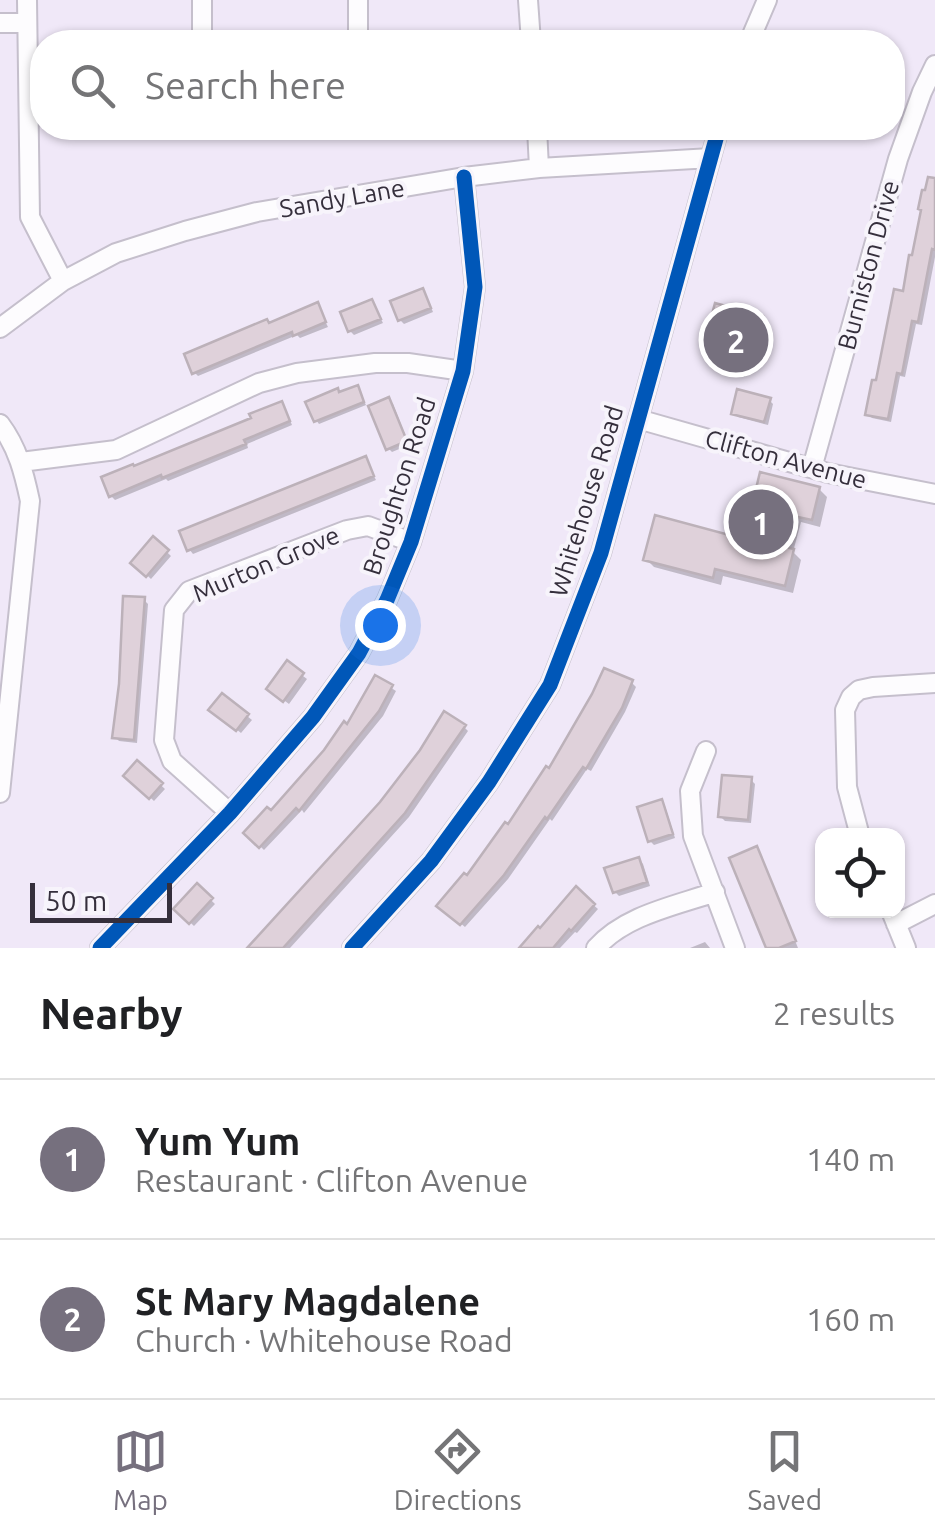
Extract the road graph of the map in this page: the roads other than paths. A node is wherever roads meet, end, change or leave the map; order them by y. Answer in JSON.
{"nodes":[{"id":1,"x":27,"y":0,"type":"edge"},
{"id":2,"x":202,"y":0,"type":"edge"},
{"id":3,"x":358,"y":0,"type":"edge"},
{"id":4,"x":528,"y":0,"type":"edge"},
{"id":5,"x":767,"y":0,"type":"edge"},
{"id":6,"x":0,"y":23,"type":"edge"},
{"id":7,"x":27,"y":23,"type":"junction"},
{"id":8,"x":202,"y":30,"type":"edge"},
{"id":9,"x":358,"y":30,"type":"edge"},
{"id":10,"x":530,"y":30,"type":"edge"},
{"id":11,"x":754,"y":30,"type":"edge"},
{"id":12,"x":935,"y":65,"type":"edge"},
{"id":13,"x":905,"y":139,"type":"edge"},
{"id":14,"x":538,"y":140,"type":"edge"},
{"id":15,"x":716,"y":140,"type":"edge"},
{"id":16,"x":905,"y":140,"type":"edge"},
{"id":17,"x":711,"y":158,"type":"junction"},
{"id":18,"x":539,"y":168,"type":"junction"},
{"id":19,"x":464,"y":176,"type":"junction"},
{"id":20,"x":62,"y":281,"type":"junction"},
{"id":21,"x":0,"y":328,"type":"edge"},
{"id":22,"x":463,"y":370,"type":"junction"},
{"id":23,"x":638,"y":419,"type":"junction"},
{"id":24,"x":0,"y":424,"type":"edge"},
{"id":25,"x":21,"y":462,"type":"junction"},
{"id":26,"x":812,"y":468,"type":"junction"},
{"id":27,"x":935,"y":494,"type":"edge"},
{"id":28,"x":412,"y":542,"type":"junction"},
{"id":29,"x":935,"y":683,"type":"edge"},
{"id":30,"x":705,"y":751,"type":"dead end"},
{"id":31,"x":0,"y":793,"type":"edge"},
{"id":32,"x":230,"y":813,"type":"junction"},
{"id":33,"x":858,"y":828,"type":"edge"},
{"id":34,"x":714,"y":892,"type":"junction"},
{"id":35,"x":935,"y":904,"type":"edge"},
{"id":36,"x":905,"y":914,"type":"edge"},
{"id":37,"x":893,"y":918,"type":"edge"},
{"id":38,"x":100,"y":948,"type":"edge"},
{"id":39,"x":352,"y":948,"type":"edge"},
{"id":40,"x":596,"y":948,"type":"edge"},
{"id":41,"x":735,"y":948,"type":"edge"},
{"id":42,"x":906,"y":948,"type":"edge"}],
"edges":[{"from":1,"to":7,"type":"street"},
{"from":2,"to":8,"type":"street"},
{"from":3,"to":9,"type":"street"},
{"from":4,"to":10,"type":"street"},
{"from":5,"to":11,"type":"street"},
{"from":6,"to":7,"type":"street"},
{"from":7,"to":20,"type":"street"},
{"from":12,"to":13,"type":"street","name":"Burniston Drive"},
{"from":14,"to":18,"type":"street"},
{"from":15,"to":17,"type":"street","name":"Whitehouse Road"},
{"from":16,"to":26,"type":"street","name":"Burniston Drive"},
{"from":17,"to":18,"type":"street","name":"Sandy Lane"},
{"from":17,"to":23,"type":"street","name":"Whitehouse Road"},
{"from":18,"to":19,"type":"street","name":"Sandy Lane"},
{"from":19,"to":20,"type":"street","name":"Sandy Lane"},
{"from":19,"to":22,"type":"street","name":"Broughton Road"},
{"from":20,"to":21,"type":"street","name":"Sandy Lane"},
{"from":22,"to":25,"type":"street"},
{"from":22,"to":28,"type":"street","name":"Broughton Road"},
{"from":23,"to":26,"type":"street","name":"Clifton Avenue"},
{"from":23,"to":39,"type":"street","name":"Whitehouse Road"},
{"from":24,"to":25,"type":"street"},
{"from":25,"to":31,"type":"street"},
{"from":26,"to":27,"type":"street","name":"Clifton Avenue"},
{"from":28,"to":32,"type":"street","name":"Broughton Road"},
{"from":28,"to":32,"type":"street","name":"Murton Grove"},
{"from":29,"to":33,"type":"street"},
{"from":30,"to":34,"type":"street"},
{"from":32,"to":38,"type":"street","name":"Broughton Road"},
{"from":34,"to":40,"type":"street"},
{"from":34,"to":41,"type":"street"},
{"from":35,"to":36,"type":"street"},
{"from":37,"to":42,"type":"street"}]}
